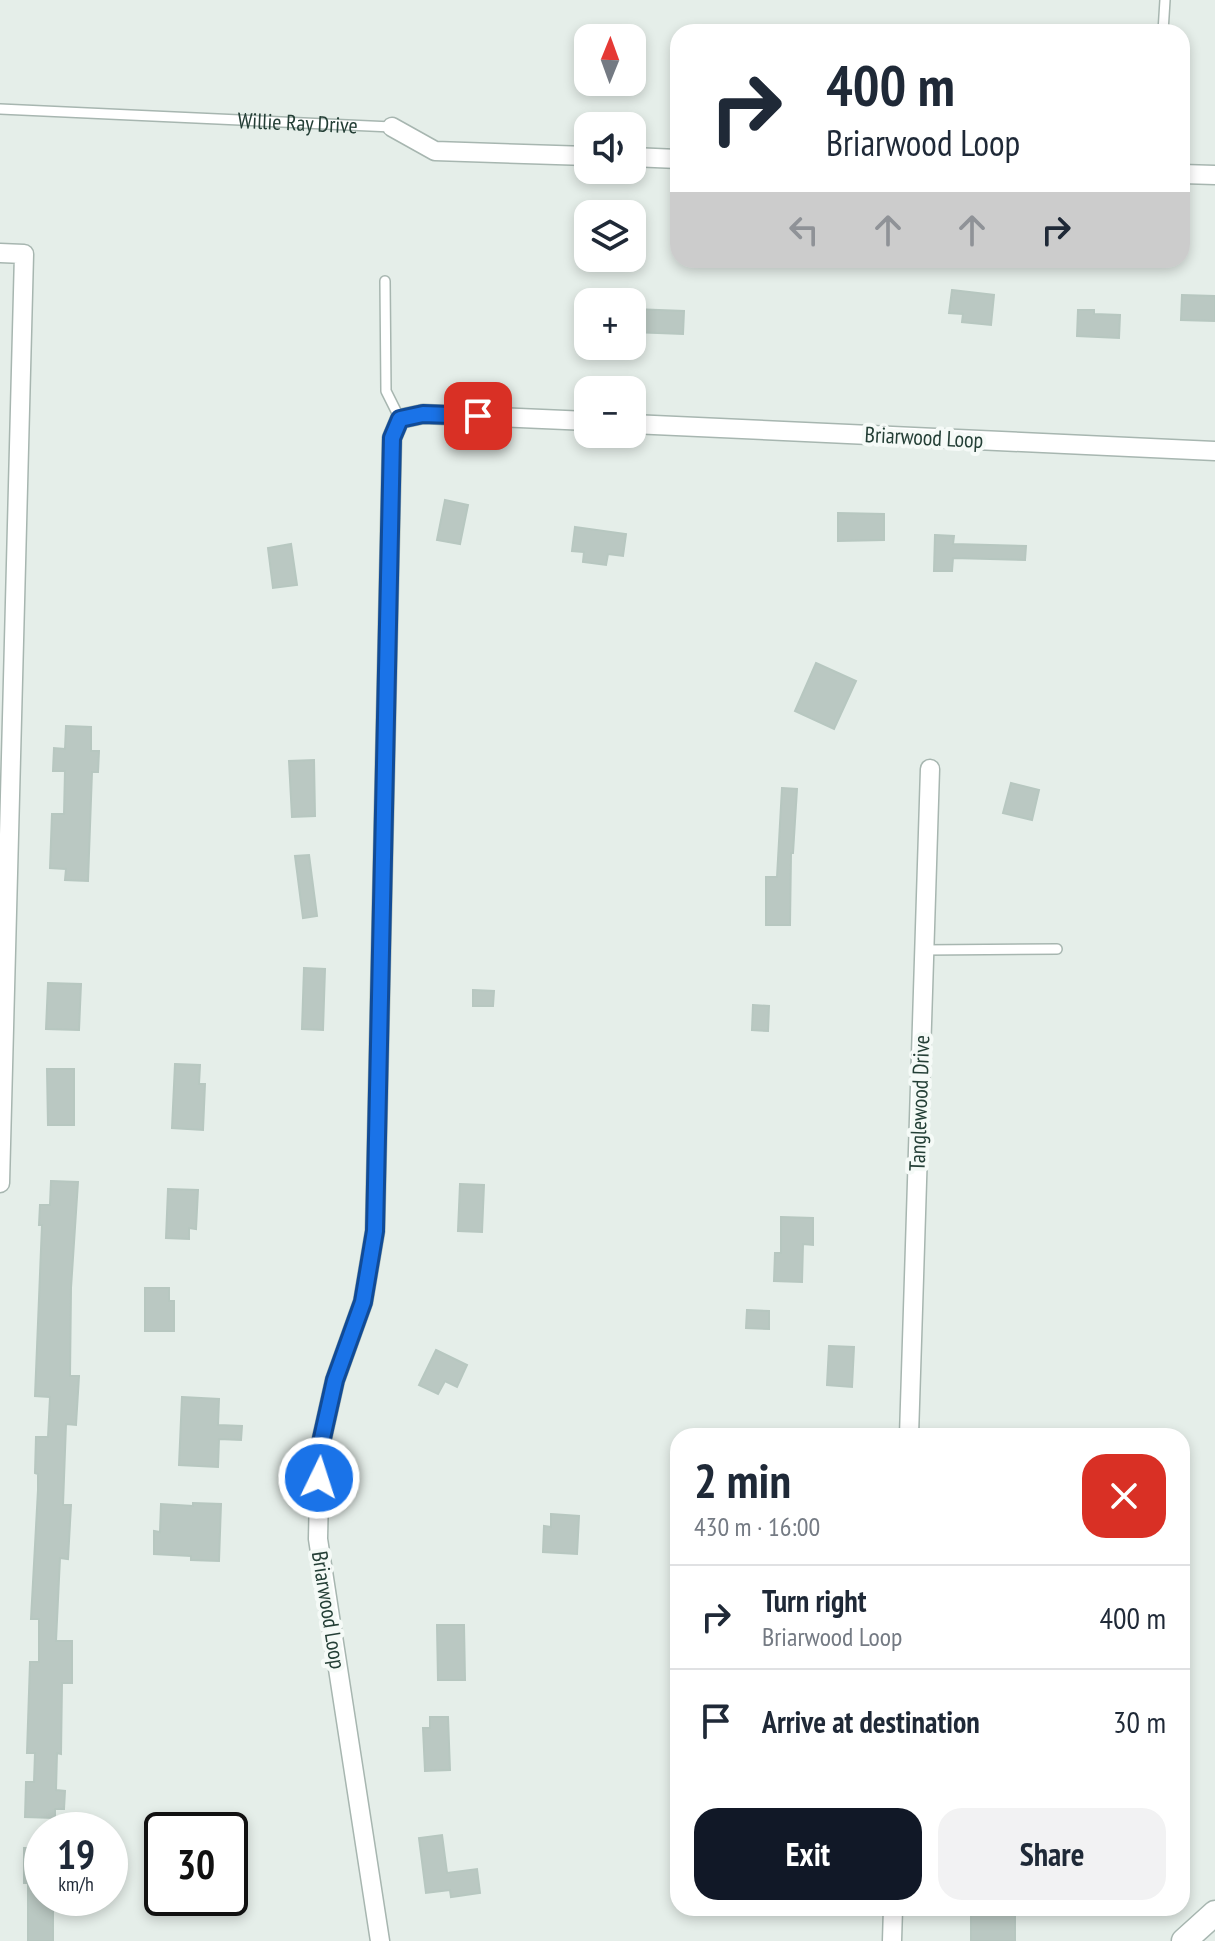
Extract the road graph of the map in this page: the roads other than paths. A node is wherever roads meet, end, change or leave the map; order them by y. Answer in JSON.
{"nodes":[{"id":1,"x":1165,"y":0,"type":"edge"},
{"id":2,"x":1164,"y":24,"type":"edge"},
{"id":3,"x":0,"y":109,"type":"edge"},
{"id":4,"x":392,"y":127,"type":"joint"},
{"id":5,"x":574,"y":156,"type":"edge"},
{"id":6,"x":646,"y":158,"type":"edge"},
{"id":7,"x":670,"y":159,"type":"edge"},
{"id":8,"x":1190,"y":174,"type":"edge"},
{"id":9,"x":1215,"y":175,"type":"edge"},
{"id":10,"x":0,"y":253,"type":"edge"},
{"id":11,"x":385,"y":281,"type":"dead end"},
{"id":12,"x":400,"y":419,"type":"junction"},
{"id":13,"x":574,"y":420,"type":"edge"},
{"id":14,"x":646,"y":425,"type":"edge"},
{"id":15,"x":1215,"y":451,"type":"edge"},
{"id":16,"x":930,"y":769,"type":"dead end"},
{"id":17,"x":1057,"y":949,"type":"dead end"},
{"id":18,"x":924,"y":950,"type":"junction"},
{"id":19,"x":0,"y":1183,"type":"edge"},
{"id":20,"x":909,"y":1428,"type":"edge"},
{"id":21,"x":1215,"y":1913,"type":"edge"},
{"id":22,"x":893,"y":1916,"type":"edge"},
{"id":23,"x":380,"y":1941,"type":"edge"},
{"id":24,"x":892,"y":1941,"type":"edge"},
{"id":25,"x":1184,"y":1941,"type":"edge"}],
"edges":[{"from":1,"to":2,"type":"lane"},
{"from":3,"to":4,"type":"lane","name":"Willie Ray Drive"},
{"from":4,"to":5,"type":"street","name":"Willie Ray Drive"},
{"from":6,"to":7,"type":"street"},
{"from":8,"to":9,"type":"street"},
{"from":10,"to":19,"type":"street"},
{"from":11,"to":12,"type":"lane"},
{"from":12,"to":13,"type":"street"},
{"from":12,"to":23,"type":"street","name":"Briarwood Loop"},
{"from":14,"to":15,"type":"street","name":"Briarwood Loop"},
{"from":16,"to":18,"type":"street","name":"Tanglewood Drive"},
{"from":17,"to":18,"type":"lane"},
{"from":18,"to":20,"type":"street","name":"Tanglewood Drive"},
{"from":21,"to":25,"type":"street"},
{"from":22,"to":24,"type":"street"}]}
